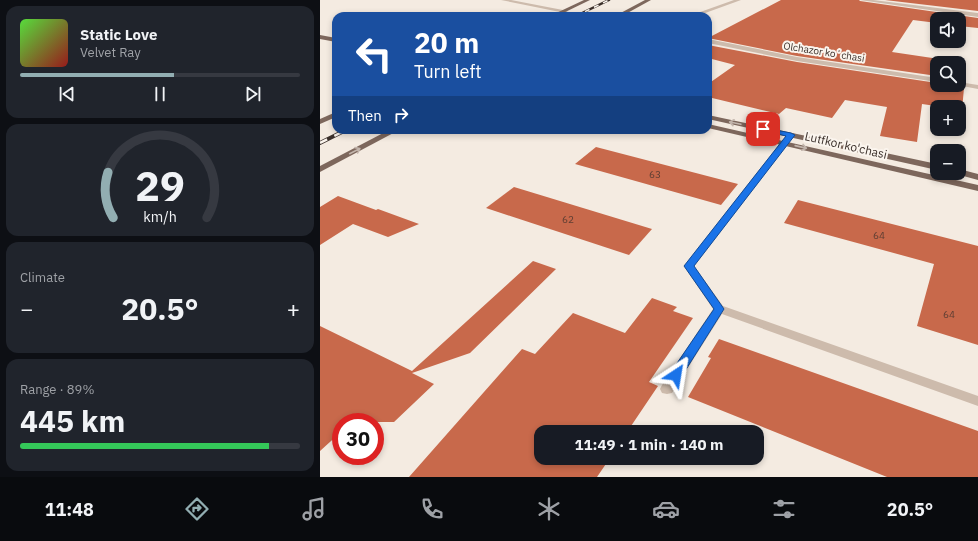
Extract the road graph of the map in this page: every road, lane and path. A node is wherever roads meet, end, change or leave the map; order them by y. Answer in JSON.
{"nodes":[{"id":1,"x":503,"y":0,"type":"edge"},
{"id":2,"x":588,"y":0,"type":"edge"},
{"id":3,"x":649,"y":0,"type":"edge"},
{"id":4,"x":739,"y":0,"type":"edge"},
{"id":5,"x":862,"y":0,"type":"edge"},
{"id":6,"x":565,"y":11,"type":"joint"},
{"id":7,"x":626,"y":12,"type":"edge"},
{"id":8,"x":704,"y":12,"type":"edge"},
{"id":9,"x":978,"y":15,"type":"edge"},
{"id":10,"x":325,"y":31,"type":"dead end"},
{"id":11,"x":332,"y":33,"type":"edge"},
{"id":12,"x":320,"y":37,"type":"edge"},
{"id":13,"x":332,"y":39,"type":"edge"},
{"id":14,"x":712,"y":42,"type":"edge"},
{"id":15,"x":930,"y":79,"type":"edge"},
{"id":16,"x":966,"y":85,"type":"edge"},
{"id":17,"x":978,"y":87,"type":"edge"},
{"id":18,"x":332,"y":116,"type":"edge"},
{"id":19,"x":712,"y":118,"type":"edge"},
{"id":20,"x":320,"y":122,"type":"edge"},
{"id":21,"x":712,"y":127,"type":"edge"},
{"id":22,"x":387,"y":134,"type":"edge"},
{"id":23,"x":788,"y":139,"type":"junction"},
{"id":24,"x":930,"y":166,"type":"edge"},
{"id":25,"x":320,"y":169,"type":"edge"},
{"id":26,"x":966,"y":173,"type":"edge"},
{"id":27,"x":978,"y":176,"type":"edge"},
{"id":28,"x":978,"y":188,"type":"edge"},
{"id":29,"x":719,"y":309,"type":"junction"},
{"id":30,"x":667,"y":389,"type":"dead end"},
{"id":31,"x":978,"y":401,"type":"edge"}],
"edges":[{"from":1,"to":6,"type":"street"},
{"from":2,"to":6,"type":"main road"},
{"from":3,"to":7,"type":"main road"},
{"from":4,"to":8,"type":"street"},
{"from":5,"to":9,"type":"street"},
{"from":10,"to":11,"type":"main road"},
{"from":12,"to":13,"type":"main road"},
{"from":14,"to":15,"type":"street","name":"Olchazor koʻchasi"},
{"from":16,"to":17,"type":"street"},
{"from":18,"to":20,"type":"main road"},
{"from":23,"to":19,"type":"main road","name":"Lutfkor ko'chasi","one_way":true},
{"from":21,"to":23,"type":"main road","name":"Lutfkor ko'chasi"},
{"from":25,"to":22,"type":"main road","one_way":true},
{"from":23,"to":24,"type":"main road","name":"Lutfkor ko'chasi"},
{"from":23,"to":28,"type":"main road","name":"Lutfkor ko'chasi","one_way":true},
{"from":23,"to":29,"type":"street"},
{"from":26,"to":27,"type":"main road"},
{"from":29,"to":30,"type":"street"},
{"from":29,"to":31,"type":"street"}]}
